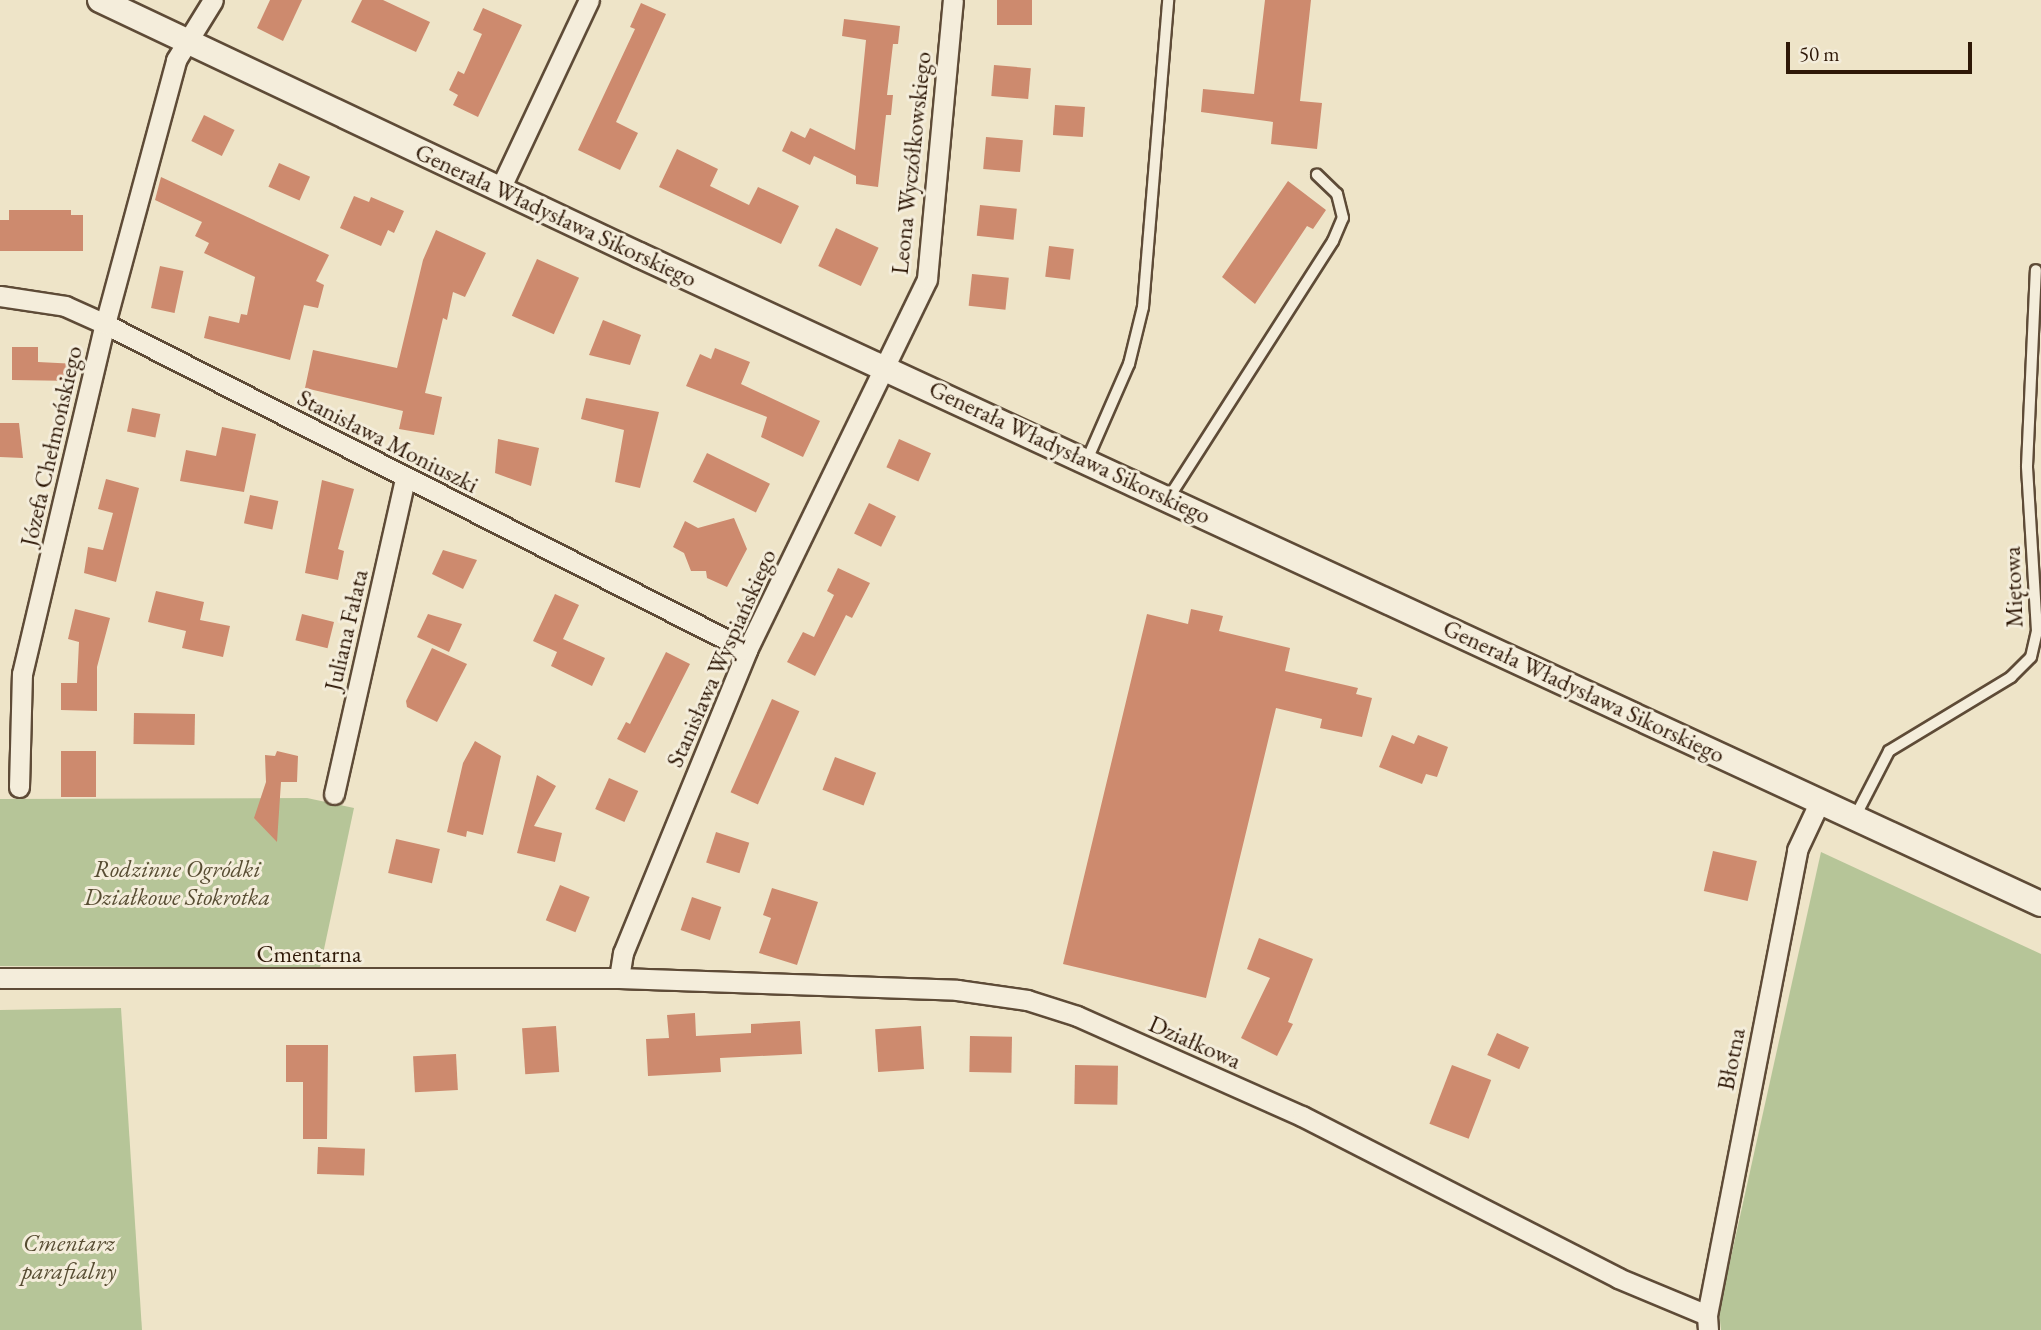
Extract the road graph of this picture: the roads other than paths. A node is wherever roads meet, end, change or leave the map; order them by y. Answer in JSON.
{"nodes":[{"id":1,"x":100,"y":0,"type":"edge"},
{"id":2,"x":213,"y":0,"type":"edge"},
{"id":3,"x":589,"y":0,"type":"edge"},
{"id":4,"x":953,"y":0,"type":"edge"},
{"id":5,"x":1168,"y":0,"type":"edge"},
{"id":6,"x":189,"y":40,"type":"junction"},
{"id":7,"x":1317,"y":175,"type":"dead end"},
{"id":8,"x":500,"y":189,"type":"junction"},
{"id":9,"x":2036,"y":270,"type":"dead end"},
{"id":10,"x":0,"y":296,"type":"edge"},
{"id":11,"x":105,"y":324,"type":"junction"},
{"id":12,"x":885,"y":365,"type":"junction"},
{"id":13,"x":1087,"y":460,"type":"junction"},
{"id":14,"x":405,"y":478,"type":"junction"},
{"id":15,"x":1168,"y":499,"type":"junction"},
{"id":16,"x":747,"y":650,"type":"junction"},
{"id":17,"x":19,"y":787,"type":"dead end"},
{"id":18,"x":334,"y":794,"type":"dead end"},
{"id":19,"x":1820,"y":801,"type":"junction"},
{"id":20,"x":1855,"y":817,"type":"junction"},
{"id":21,"x":2041,"y":904,"type":"edge"},
{"id":22,"x":0,"y":978,"type":"edge"},
{"id":23,"x":619,"y":978,"type":"junction"},
{"id":24,"x":1708,"y":1323,"type":"edge"}],
"edges":[{"from":1,"to":6,"type":"street","name":"Generała Władysława Sikorskiego"},
{"from":2,"to":6,"type":"street","name":"Józefa Chełmońskiego"},
{"from":3,"to":8,"type":"street"},
{"from":4,"to":12,"type":"street","name":"Leona Wyczółkowskiego"},
{"from":5,"to":13,"type":"lane"},
{"from":6,"to":8,"type":"street","name":"Generała Władysława Sikorskiego"},
{"from":6,"to":11,"type":"street","name":"Józefa Chełmońskiego"},
{"from":7,"to":15,"type":"lane"},
{"from":8,"to":12,"type":"street","name":"Generała Władysława Sikorskiego"},
{"from":9,"to":20,"type":"lane","name":"Miętowa"},
{"from":10,"to":11,"type":"street","name":"Stanisława Moniuszki"},
{"from":11,"to":14,"type":"street","name":"Stanisława Moniuszki"},
{"from":11,"to":17,"type":"street","name":"Józefa Chełmońskiego"},
{"from":12,"to":13,"type":"street","name":"Generała Władysława Sikorskiego"},
{"from":12,"to":16,"type":"street","name":"Stanisława Wyspiańskiego"},
{"from":13,"to":15,"type":"street","name":"Generała Władysława Sikorskiego"},
{"from":14,"to":16,"type":"street","name":"Stanisława Moniuszki"},
{"from":14,"to":18,"type":"street","name":"Juliana Fałata"},
{"from":15,"to":19,"type":"street","name":"Generała Władysława Sikorskiego"},
{"from":16,"to":23,"type":"street","name":"Stanisława Wyspiańskiego"},
{"from":19,"to":20,"type":"street","name":"Generała Władysława Sikorskiego"},
{"from":19,"to":24,"type":"street","name":"Błotna"},
{"from":20,"to":21,"type":"street","name":"Generała Władysława Sikorskiego"},
{"from":22,"to":23,"type":"street","name":"Cmentarna"},
{"from":23,"to":24,"type":"street","name":"Działkowa"}]}
